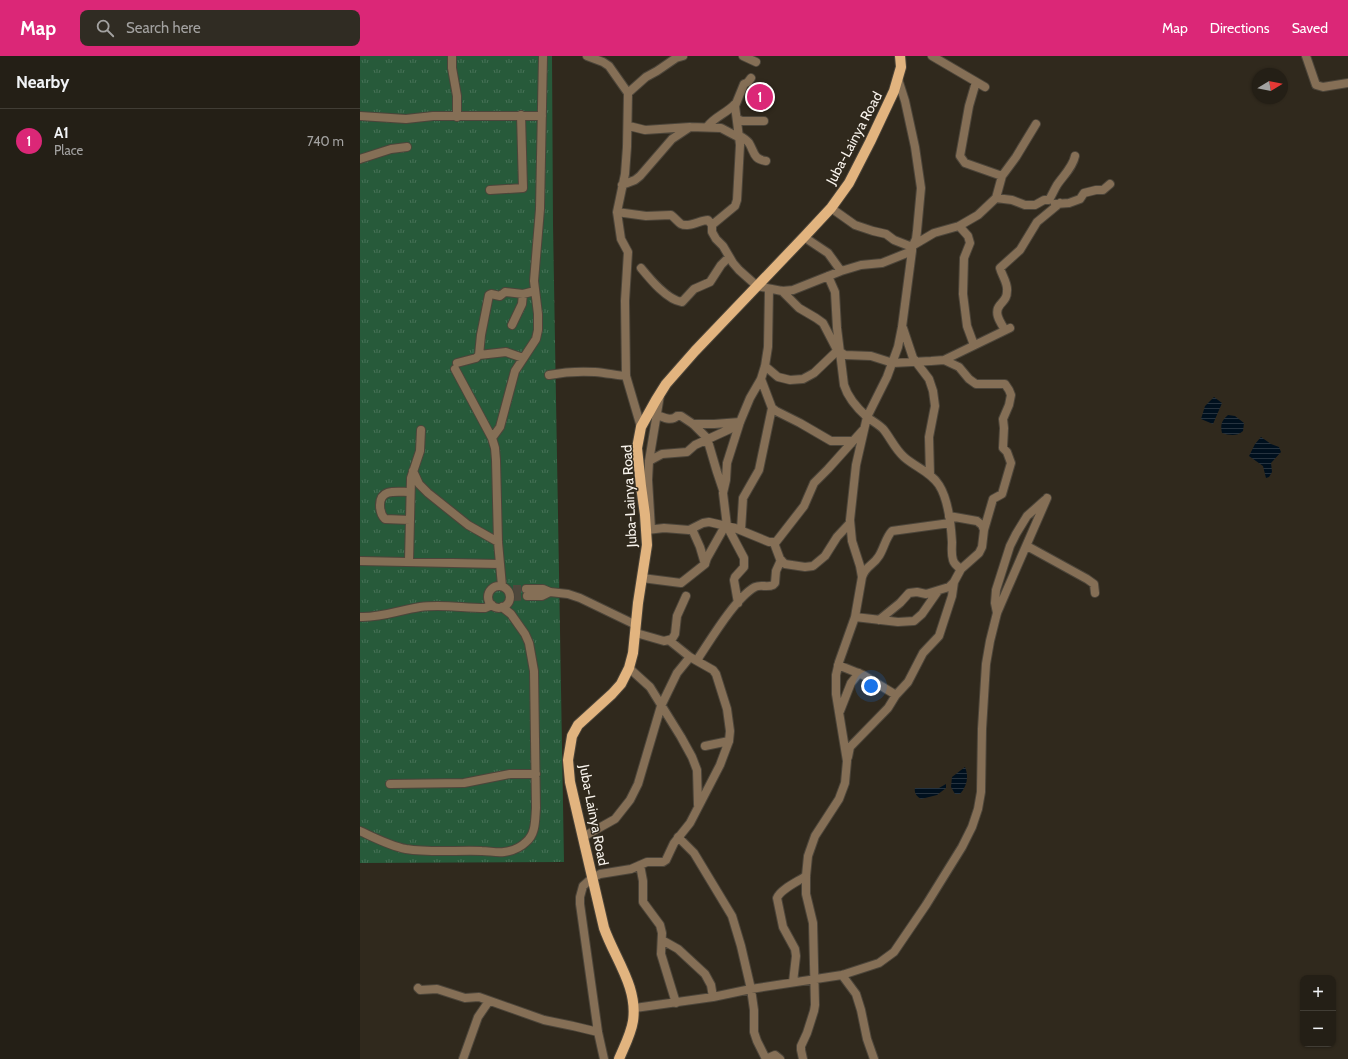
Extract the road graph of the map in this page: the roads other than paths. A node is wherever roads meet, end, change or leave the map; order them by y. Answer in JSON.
{"nodes":[{"id":1,"x":452,"y":56,"type":"edge"},
{"id":2,"x":543,"y":56,"type":"edge"},
{"id":3,"x":587,"y":56,"type":"edge"},
{"id":4,"x":683,"y":56,"type":"edge"},
{"id":5,"x":743,"y":56,"type":"edge"},
{"id":6,"x":900,"y":56,"type":"edge"},
{"id":7,"x":932,"y":56,"type":"edge"},
{"id":8,"x":1306,"y":56,"type":"edge"},
{"id":9,"x":756,"y":62,"type":"dead end"},
{"id":10,"x":751,"y":78,"type":"dead end"},
{"id":11,"x":898,"y":79,"type":"junction"},
{"id":12,"x":976,"y":82,"type":"junction"},
{"id":13,"x":1348,"y":83,"type":"edge"},
{"id":14,"x":985,"y":87,"type":"dead end"},
{"id":15,"x":628,"y":93,"type":"junction"},
{"id":16,"x":735,"y":104,"type":"junction"},
{"id":17,"x":521,"y":115,"type":"junction"},
{"id":18,"x":360,"y":116,"type":"edge"},
{"id":19,"x":542,"y":116,"type":"junction"},
{"id":20,"x":458,"y":117,"type":"junction"},
{"id":21,"x":737,"y":119,"type":"junction"},
{"id":22,"x":764,"y":121,"type":"dead end"},
{"id":23,"x":1036,"y":124,"type":"dead end"},
{"id":24,"x":629,"y":126,"type":"dead end"},
{"id":25,"x":690,"y":127,"type":"junction"},
{"id":26,"x":707,"y":127,"type":"junction"},
{"id":27,"x":738,"y":136,"type":"junction"},
{"id":28,"x":406,"y":147,"type":"dead end"},
{"id":29,"x":1075,"y":156,"type":"dead end"},
{"id":30,"x":360,"y":159,"type":"edge"},
{"id":31,"x":766,"y":162,"type":"dead end"},
{"id":32,"x":1002,"y":176,"type":"junction"},
{"id":33,"x":1110,"y":184,"type":"dead end"},
{"id":34,"x":622,"y":185,"type":"junction"},
{"id":35,"x":490,"y":190,"type":"dead end"},
{"id":36,"x":996,"y":198,"type":"junction"},
{"id":37,"x":1044,"y":200,"type":"junction"},
{"id":38,"x":1060,"y":204,"type":"junction"},
{"id":39,"x":831,"y":208,"type":"junction"},
{"id":40,"x":617,"y":212,"type":"junction"},
{"id":41,"x":712,"y":225,"type":"junction"},
{"id":42,"x":959,"y":226,"type":"junction"},
{"id":43,"x":804,"y":237,"type":"junction"},
{"id":44,"x":912,"y":249,"type":"junction"},
{"id":45,"x":729,"y":256,"type":"junction"},
{"id":46,"x":641,"y":268,"type":"dead end"},
{"id":47,"x":841,"y":271,"type":"junction"},
{"id":48,"x":828,"y":276,"type":"junction"},
{"id":49,"x":757,"y":286,"type":"junction"},
{"id":50,"x":768,"y":289,"type":"junction"},
{"id":51,"x":535,"y":292,"type":"junction"},
{"id":52,"x":782,"y":292,"type":"junction"},
{"id":53,"x":523,"y":294,"type":"junction"},
{"id":54,"x":512,"y":325,"type":"dead end"},
{"id":55,"x":902,"y":327,"type":"junction"},
{"id":56,"x":974,"y":346,"type":"junction"},
{"id":57,"x":839,"y":351,"type":"junction"},
{"id":58,"x":479,"y":355,"type":"junction"},
{"id":59,"x":523,"y":358,"type":"junction"},
{"id":60,"x":944,"y":360,"type":"junction"},
{"id":61,"x":916,"y":362,"type":"junction"},
{"id":62,"x":893,"y":363,"type":"junction"},
{"id":63,"x":765,"y":366,"type":"junction"},
{"id":64,"x":549,"y":375,"type":"dead end"},
{"id":65,"x":626,"y":376,"type":"junction"},
{"id":66,"x":761,"y":379,"type":"junction"},
{"id":67,"x":660,"y":393,"type":"junction"},
{"id":68,"x":772,"y":408,"type":"junction"},
{"id":69,"x":657,"y":415,"type":"junction"},
{"id":70,"x":867,"y":417,"type":"junction"},
{"id":71,"x":740,"y":422,"type":"junction"},
{"id":72,"x":693,"y":424,"type":"junction"},
{"id":73,"x":641,"y":427,"type":"junction"},
{"id":74,"x":864,"y":429,"type":"junction"},
{"id":75,"x":421,"y":430,"type":"dead end"},
{"id":76,"x":492,"y":438,"type":"junction"},
{"id":77,"x":708,"y":440,"type":"junction"},
{"id":78,"x":853,"y":442,"type":"junction"},
{"id":79,"x":650,"y":461,"type":"junction"},
{"id":80,"x":413,"y":471,"type":"junction"},
{"id":81,"x":930,"y":475,"type":"junction"},
{"id":82,"x":723,"y":490,"type":"junction"},
{"id":83,"x":410,"y":492,"type":"junction"},
{"id":84,"x":949,"y":519,"type":"junction"},
{"id":85,"x":410,"y":520,"type":"junction"},
{"id":86,"x":850,"y":523,"type":"junction"},
{"id":87,"x":726,"y":526,"type":"junction"},
{"id":88,"x":692,"y":529,"type":"junction"},
{"id":89,"x":649,"y":530,"type":"junction"},
{"id":90,"x":741,"y":530,"type":"junction"},
{"id":91,"x":984,"y":530,"type":"junction"},
{"id":92,"x":498,"y":542,"type":"junction"},
{"id":93,"x":774,"y":543,"type":"junction"},
{"id":94,"x":1026,"y":546,"type":"junction"},
{"id":95,"x":780,"y":560,"type":"junction"},
{"id":96,"x":360,"y":561,"type":"edge"},
{"id":97,"x":409,"y":561,"type":"junction"},
{"id":98,"x":499,"y":564,"type":"junction"},
{"id":99,"x":705,"y":564,"type":"junction"},
{"id":100,"x":961,"y":569,"type":"junction"},
{"id":101,"x":862,"y":577,"type":"junction"},
{"id":102,"x":642,"y":578,"type":"junction"},
{"id":103,"x":954,"y":582,"type":"junction"},
{"id":104,"x":938,"y":591,"type":"junction"},
{"id":105,"x":508,"y":592,"type":"junction"},
{"id":106,"x":1096,"y":592,"type":"dead end"},
{"id":107,"x":527,"y":593,"type":"tunnel mouth"},
{"id":108,"x":686,"y":596,"type":"dead end"},
{"id":109,"x":738,"y":603,"type":"junction"},
{"id":110,"x":492,"y":605,"type":"junction"},
{"id":111,"x":502,"y":607,"type":"junction"},
{"id":112,"x":997,"y":613,"type":"junction"},
{"id":113,"x":360,"y":617,"type":"edge"},
{"id":114,"x":855,"y":617,"type":"junction"},
{"id":115,"x":879,"y":620,"type":"junction"},
{"id":116,"x":636,"y":629,"type":"junction"},
{"id":117,"x":670,"y":641,"type":"junction"},
{"id":118,"x":693,"y":658,"type":"junction"},
{"id":119,"x":838,"y":665,"type":"junction"},
{"id":120,"x":629,"y":668,"type":"junction"},
{"id":121,"x":859,"y":673,"type":"junction"},
{"id":122,"x":896,"y":695,"type":"junction"},
{"id":123,"x":661,"y":706,"type":"junction"},
{"id":124,"x":839,"y":714,"type":"junction"},
{"id":125,"x":729,"y":741,"type":"junction"},
{"id":126,"x":704,"y":746,"type":"dead end"},
{"id":127,"x":847,"y":761,"type":"junction"},
{"id":128,"x":536,"y":774,"type":"junction"},
{"id":129,"x":390,"y":784,"type":"dead end"},
{"id":130,"x":698,"y":807,"type":"junction"},
{"id":131,"x":360,"y":831,"type":"edge"},
{"id":132,"x":583,"y":837,"type":"junction"},
{"id":133,"x":678,"y":837,"type":"junction"},
{"id":134,"x":640,"y":865,"type":"junction"},
{"id":135,"x":806,"y":876,"type":"junction"},
{"id":136,"x":592,"y":878,"type":"junction"},
{"id":137,"x":662,"y":940,"type":"junction"},
{"id":138,"x":842,"y":975,"type":"junction"},
{"id":139,"x":814,"y":979,"type":"junction"},
{"id":140,"x":794,"y":982,"type":"junction"},
{"id":141,"x":418,"y":988,"type":"dead end"},
{"id":142,"x":751,"y":989,"type":"junction"},
{"id":143,"x":714,"y":997,"type":"junction"},
{"id":144,"x":489,"y":1001,"type":"junction"},
{"id":145,"x":676,"y":1003,"type":"junction"},
{"id":146,"x":635,"y":1008,"type":"junction"},
{"id":147,"x":598,"y":1032,"type":"junction"},
{"id":148,"x":801,"y":1046,"type":"junction"},
{"id":149,"x":873,"y":1058,"type":"edge"},
{"id":150,"x":463,"y":1059,"type":"edge"},
{"id":151,"x":604,"y":1059,"type":"edge"},
{"id":152,"x":619,"y":1059,"type":"edge"},
{"id":153,"x":766,"y":1059,"type":"edge"},
{"id":154,"x":780,"y":1059,"type":"edge"},
{"id":155,"x":795,"y":1059,"type":"edge"},
{"id":156,"x":803,"y":1059,"type":"edge"}],
"edges":[{"from":1,"to":20,"type":"street"},
{"from":2,"to":19,"type":"street"},
{"from":3,"to":15,"type":"street"},
{"from":4,"to":15,"type":"street"},
{"from":5,"to":9,"type":"street"},
{"from":6,"to":11,"type":"main road","name":"Juba-Lainya Road"},
{"from":7,"to":12,"type":"street"},
{"from":8,"to":13,"type":"street"},
{"from":10,"to":16,"type":"street"},
{"from":11,"to":39,"type":"main road","name":"Juba-Lainya Road"},
{"from":11,"to":44,"type":"street"},
{"from":12,"to":14,"type":"street"},
{"from":12,"to":32,"type":"street"},
{"from":15,"to":34,"type":"street"},
{"from":16,"to":21,"type":"street"},
{"from":16,"to":26,"type":"street"},
{"from":17,"to":19,"type":"street"},
{"from":17,"to":20,"type":"street"},
{"from":17,"to":35,"type":"street"},
{"from":18,"to":20,"type":"street"},
{"from":19,"to":51,"type":"street"},
{"from":21,"to":22,"type":"street"},
{"from":21,"to":27,"type":"street"},
{"from":23,"to":32,"type":"street"},
{"from":24,"to":25,"type":"street"},
{"from":25,"to":26,"type":"street"},
{"from":25,"to":34,"type":"street"},
{"from":26,"to":27,"type":"street"},
{"from":27,"to":31,"type":"street"},
{"from":27,"to":41,"type":"street"},
{"from":28,"to":30,"type":"street"},
{"from":29,"to":37,"type":"street"},
{"from":32,"to":36,"type":"street"},
{"from":33,"to":38,"type":"street"},
{"from":34,"to":40,"type":"street"},
{"from":36,"to":37,"type":"street"},
{"from":36,"to":42,"type":"street"},
{"from":37,"to":38,"type":"street"},
{"from":38,"to":56,"type":"street"},
{"from":39,"to":43,"type":"main road","name":"Juba-Lainya Road"},
{"from":39,"to":44,"type":"street"},
{"from":40,"to":41,"type":"street"},
{"from":40,"to":65,"type":"street"},
{"from":41,"to":45,"type":"street"},
{"from":42,"to":44,"type":"street"},
{"from":42,"to":56,"type":"street"},
{"from":43,"to":47,"type":"street"},
{"from":43,"to":49,"type":"main road","name":"Juba-Lainya Road"},
{"from":44,"to":47,"type":"street"},
{"from":44,"to":55,"type":"street"},
{"from":45,"to":46,"type":"street"},
{"from":45,"to":49,"type":"street"},
{"from":47,"to":48,"type":"street"},
{"from":48,"to":52,"type":"street"},
{"from":48,"to":57,"type":"street"},
{"from":49,"to":50,"type":"street"},
{"from":49,"to":67,"type":"main road","name":"Juba-Lainya Road"},
{"from":50,"to":52,"type":"street"},
{"from":50,"to":63,"type":"street"},
{"from":51,"to":53,"type":"street"},
{"from":51,"to":59,"type":"street"},
{"from":52,"to":57,"type":"street"},
{"from":53,"to":54,"type":"street"},
{"from":53,"to":58,"type":"street"},
{"from":55,"to":61,"type":"street"},
{"from":55,"to":62,"type":"street"},
{"from":56,"to":60,"type":"street"},
{"from":57,"to":62,"type":"street"},
{"from":57,"to":63,"type":"street"},
{"from":57,"to":70,"type":"street"},
{"from":58,"to":59,"type":"street"},
{"from":58,"to":76,"type":"street"},
{"from":59,"to":76,"type":"street"},
{"from":60,"to":61,"type":"street"},
{"from":60,"to":91,"type":"street"},
{"from":61,"to":62,"type":"street"},
{"from":61,"to":81,"type":"street"},
{"from":62,"to":70,"type":"street"},
{"from":63,"to":66,"type":"street"},
{"from":64,"to":65,"type":"street"},
{"from":65,"to":73,"type":"street"},
{"from":66,"to":68,"type":"street"},
{"from":66,"to":71,"type":"street"},
{"from":67,"to":69,"type":"street"},
{"from":67,"to":73,"type":"main road","name":"Juba-Lainya Road"},
{"from":68,"to":78,"type":"street"},
{"from":68,"to":90,"type":"street"},
{"from":69,"to":72,"type":"street"},
{"from":69,"to":79,"type":"street"},
{"from":70,"to":74,"type":"street"},
{"from":70,"to":81,"type":"street"},
{"from":71,"to":72,"type":"street"},
{"from":71,"to":77,"type":"street"},
{"from":71,"to":82,"type":"street"},
{"from":72,"to":77,"type":"street"},
{"from":73,"to":89,"type":"main road","name":"Juba-Lainya Road"},
{"from":74,"to":78,"type":"street"},
{"from":74,"to":86,"type":"street"},
{"from":75,"to":80,"type":"street"},
{"from":76,"to":92,"type":"street"},
{"from":77,"to":79,"type":"street"},
{"from":77,"to":82,"type":"street"},
{"from":78,"to":93,"type":"street"},
{"from":79,"to":89,"type":"street"},
{"from":80,"to":83,"type":"street"},
{"from":80,"to":92,"type":"street"},
{"from":81,"to":84,"type":"street"},
{"from":82,"to":87,"type":"street"},
{"from":83,"to":85,"type":"street"},
{"from":83,"to":85,"type":"street"},
{"from":84,"to":91,"type":"street"},
{"from":84,"to":100,"type":"street"},
{"from":84,"to":101,"type":"street"},
{"from":85,"to":97,"type":"street"},
{"from":86,"to":95,"type":"street"},
{"from":86,"to":101,"type":"street"},
{"from":87,"to":88,"type":"street"},
{"from":87,"to":90,"type":"street"},
{"from":87,"to":99,"type":"street"},
{"from":87,"to":109,"type":"street"},
{"from":88,"to":89,"type":"street"},
{"from":88,"to":99,"type":"street"},
{"from":89,"to":102,"type":"main road","name":"Juba-Lainya Road"},
{"from":90,"to":93,"type":"street"},
{"from":91,"to":100,"type":"street"},
{"from":92,"to":98,"type":"street"},
{"from":93,"to":95,"type":"street"},
{"from":94,"to":106,"type":"street"},
{"from":94,"to":112,"type":"street"},
{"from":94,"to":112,"type":"street"},
{"from":95,"to":109,"type":"street"},
{"from":96,"to":97,"type":"street"},
{"from":97,"to":98,"type":"street"},
{"from":98,"to":105,"type":"street"},
{"from":99,"to":102,"type":"street"},
{"from":100,"to":103,"type":"street"},
{"from":101,"to":114,"type":"street"},
{"from":102,"to":116,"type":"main road","name":"Juba-Lainya Road"},
{"from":103,"to":104,"type":"street"},
{"from":103,"to":122,"type":"street"},
{"from":104,"to":115,"type":"street"},
{"from":104,"to":115,"type":"street"},
{"from":105,"to":110,"type":"street"},
{"from":105,"to":111,"type":"street"},
{"from":107,"to":116,"type":"street"},
{"from":108,"to":117,"type":"street"},
{"from":109,"to":118,"type":"street"},
{"from":110,"to":111,"type":"street"},
{"from":110,"to":113,"type":"street"},
{"from":111,"to":128,"type":"street"},
{"from":112,"to":138,"type":"street"},
{"from":114,"to":115,"type":"street"},
{"from":114,"to":119,"type":"street"},
{"from":116,"to":117,"type":"street"},
{"from":116,"to":120,"type":"main road","name":"Juba-Lainya Road"},
{"from":117,"to":118,"type":"street"},
{"from":118,"to":123,"type":"street"},
{"from":118,"to":125,"type":"street"},
{"from":119,"to":121,"type":"street"},
{"from":119,"to":124,"type":"street"},
{"from":120,"to":123,"type":"street"},
{"from":120,"to":132,"type":"main road","name":"Juba-Lainya Road"},
{"from":121,"to":122,"type":"street"},
{"from":121,"to":124,"type":"street"},
{"from":122,"to":127,"type":"street"},
{"from":123,"to":130,"type":"street"},
{"from":123,"to":132,"type":"street"},
{"from":124,"to":127,"type":"street"},
{"from":125,"to":126,"type":"street"},
{"from":125,"to":130,"type":"street"},
{"from":127,"to":135,"type":"street"},
{"from":128,"to":129,"type":"street"},
{"from":128,"to":131,"type":"street"},
{"from":130,"to":133,"type":"street"},
{"from":132,"to":136,"type":"main road","name":"Juba-Lainya Road"},
{"from":133,"to":134,"type":"street"},
{"from":133,"to":142,"type":"street"},
{"from":134,"to":136,"type":"street"},
{"from":134,"to":137,"type":"street"},
{"from":135,"to":139,"type":"street"},
{"from":135,"to":140,"type":"street"},
{"from":136,"to":146,"type":"main road","name":"Juba-Lainya Road"},
{"from":136,"to":147,"type":"street"},
{"from":137,"to":143,"type":"street"},
{"from":137,"to":145,"type":"street"},
{"from":138,"to":139,"type":"street"},
{"from":138,"to":149,"type":"street"},
{"from":139,"to":140,"type":"street"},
{"from":139,"to":148,"type":"street"},
{"from":140,"to":142,"type":"street"},
{"from":141,"to":144,"type":"street"},
{"from":142,"to":143,"type":"street"},
{"from":142,"to":153,"type":"street"},
{"from":143,"to":145,"type":"street"},
{"from":144,"to":147,"type":"street"},
{"from":144,"to":150,"type":"street"},
{"from":145,"to":146,"type":"street"},
{"from":146,"to":152,"type":"main road","name":"Juba-Lainya Road"},
{"from":147,"to":151,"type":"street"},
{"from":148,"to":155,"type":"street"},
{"from":148,"to":156,"type":"street"},
{"from":153,"to":154,"type":"street"}]}
